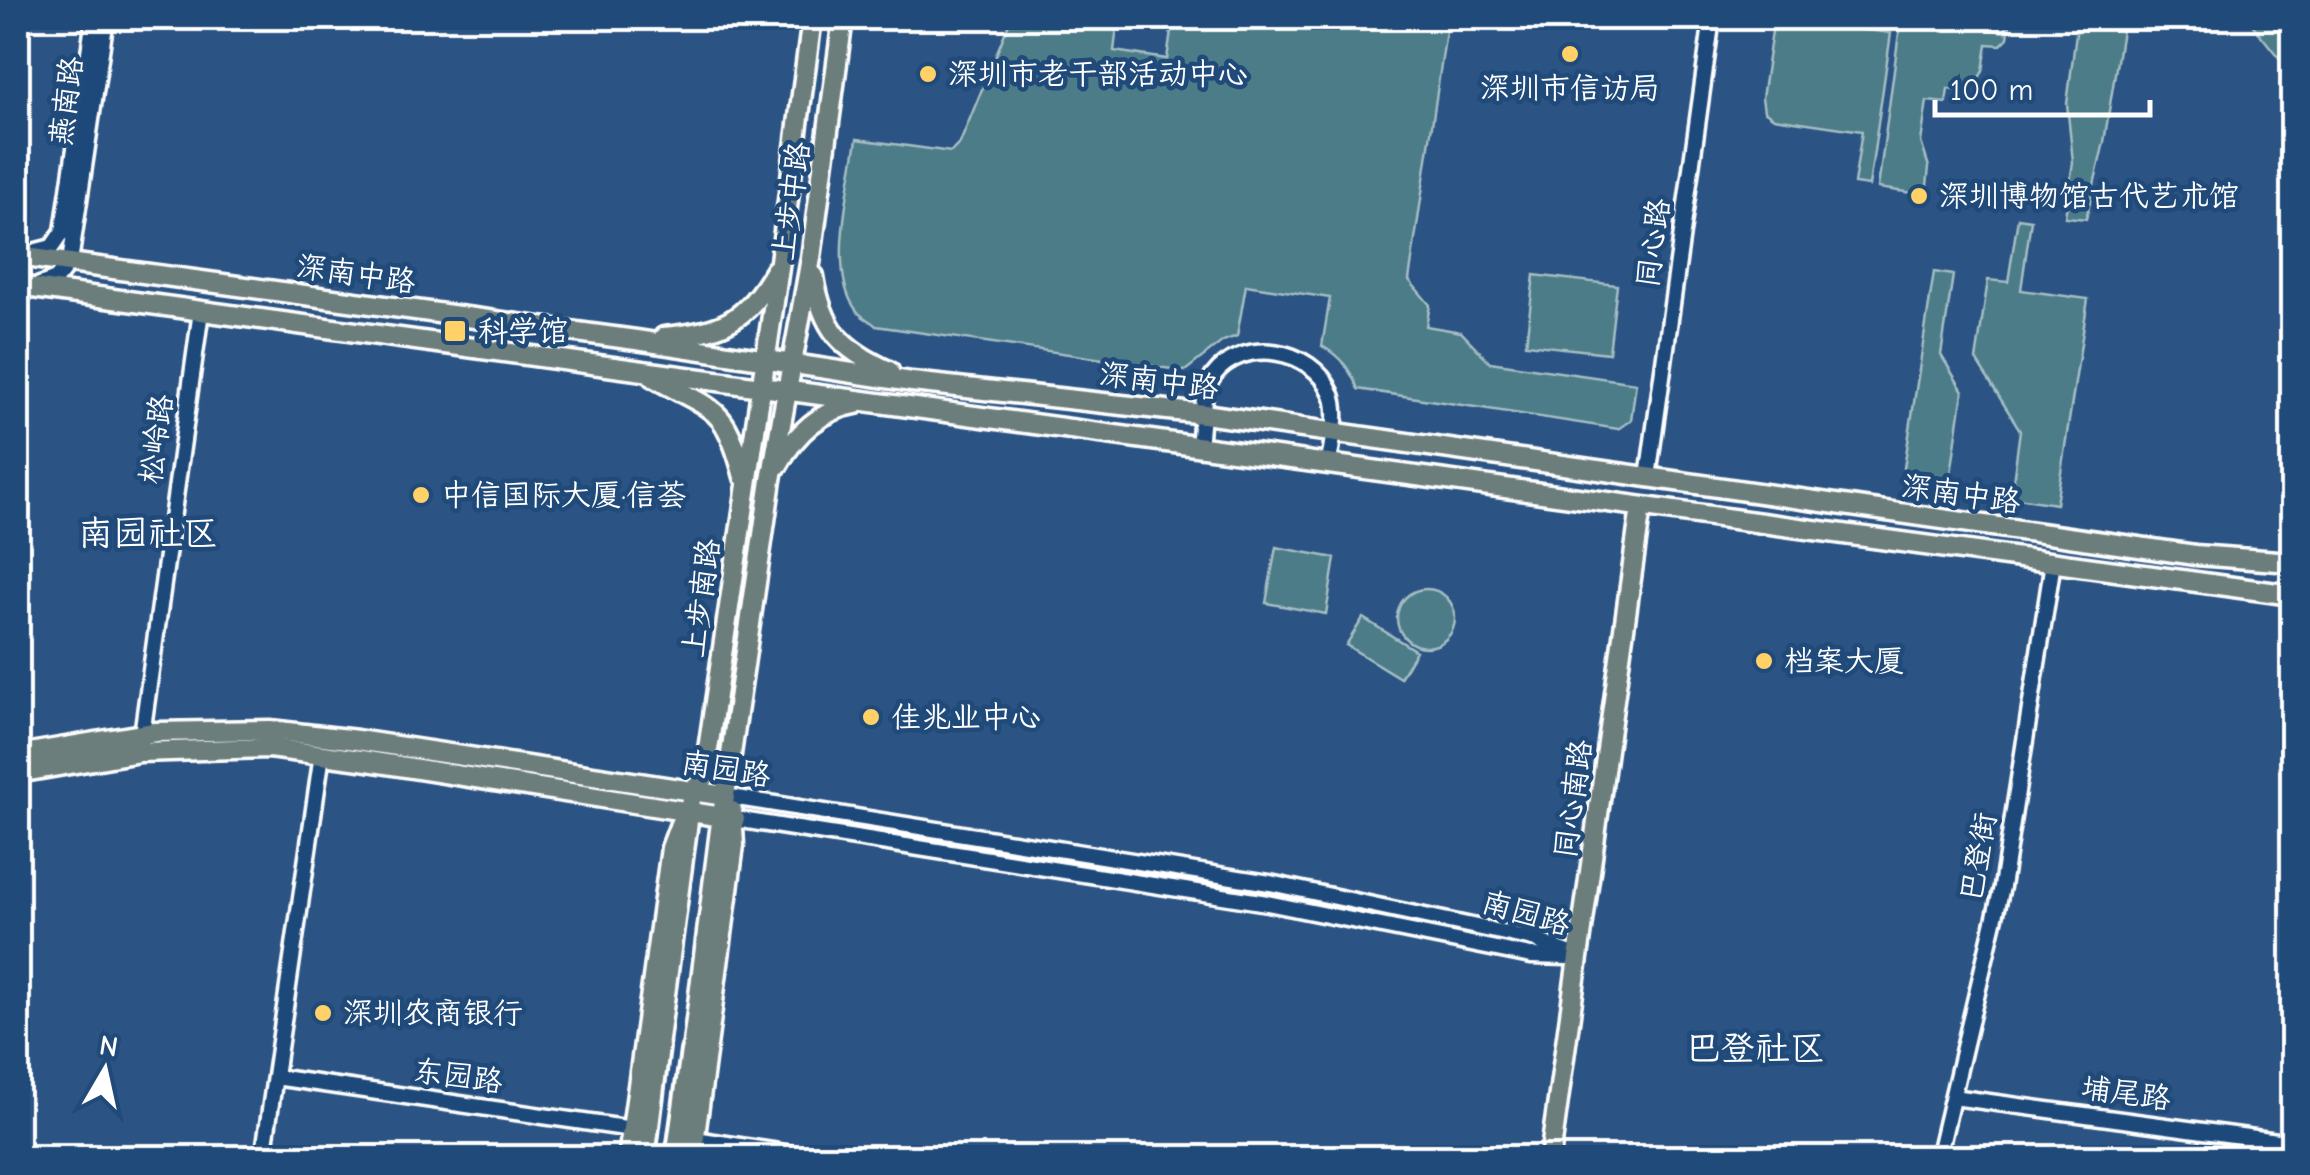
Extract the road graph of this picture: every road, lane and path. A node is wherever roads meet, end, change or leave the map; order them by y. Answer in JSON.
{"nodes":[{"id":1,"x":94,"y":18,"type":"edge"},
{"id":2,"x":106,"y":18,"type":"edge"},
{"id":3,"x":812,"y":18,"type":"edge"},
{"id":4,"x":844,"y":18,"type":"edge"},
{"id":5,"x":1712,"y":18,"type":"edge"},
{"id":6,"x":18,"y":255,"type":"edge"},
{"id":7,"x":811,"y":258,"type":"junction"},
{"id":8,"x":780,"y":261,"type":"junction"},
{"id":9,"x":70,"y":262,"type":"junction"},
{"id":10,"x":24,"y":287,"type":"edge"},
{"id":11,"x":201,"y":312,"type":"junction"},
{"id":12,"x":636,"y":340,"type":"junction"},
{"id":13,"x":765,"y":359,"type":"junction"},
{"id":14,"x":792,"y":362,"type":"junction"},
{"id":15,"x":644,"y":371,"type":"junction"},
{"id":16,"x":912,"y":382,"type":"junction"},
{"id":17,"x":761,"y":388,"type":"junction"},
{"id":18,"x":787,"y":392,"type":"junction"},
{"id":19,"x":877,"y":404,"type":"junction"},
{"id":20,"x":1204,"y":414,"type":"junction"},
{"id":21,"x":1333,"y":432,"type":"junction"},
{"id":22,"x":1199,"y":445,"type":"junction"},
{"id":23,"x":1329,"y":462,"type":"junction"},
{"id":24,"x":1648,"y":477,"type":"junction"},
{"id":25,"x":772,"y":480,"type":"junction"},
{"id":26,"x":746,"y":482,"type":"junction"},
{"id":27,"x":1641,"y":507,"type":"junction"},
{"id":28,"x":2053,"y":562,"type":"junction"},
{"id":29,"x":2292,"y":562,"type":"edge"},
{"id":30,"x":2292,"y":595,"type":"edge"},
{"id":31,"x":141,"y":743,"type":"junction"},
{"id":32,"x":322,"y":754,"type":"junction"},
{"id":33,"x":18,"y":755,"type":"edge"},
{"id":34,"x":18,"y":773,"type":"edge"},
{"id":35,"x":692,"y":791,"type":"junction"},
{"id":36,"x":725,"y":796,"type":"junction"},
{"id":37,"x":689,"y":812,"type":"junction"},
{"id":38,"x":728,"y":818,"type":"junction"},
{"id":39,"x":1578,"y":957,"type":"junction"},
{"id":40,"x":658,"y":1047,"type":"joint"},
{"id":41,"x":692,"y":1051,"type":"joint"},
{"id":42,"x":275,"y":1078,"type":"junction"},
{"id":43,"x":1952,"y":1096,"type":"junction"},
{"id":44,"x":632,"y":1129,"type":"junction"},
{"id":45,"x":2292,"y":1143,"type":"edge"},
{"id":46,"x":693,"y":1148,"type":"edge"},
{"id":47,"x":263,"y":1158,"type":"edge"},
{"id":48,"x":628,"y":1158,"type":"edge"},
{"id":49,"x":644,"y":1158,"type":"edge"},
{"id":50,"x":677,"y":1158,"type":"edge"},
{"id":51,"x":818,"y":1158,"type":"edge"},
{"id":52,"x":1550,"y":1158,"type":"edge"},
{"id":53,"x":1938,"y":1158,"type":"edge"}],
"edges":[{"from":1,"to":6,"type":"street","name":"燕南路"},
{"from":2,"to":9,"type":"street","name":"燕南路"},
{"from":3,"to":8,"type":"main road","name":"上步中路"},
{"from":4,"to":7,"type":"main road","name":"上步中路"},
{"from":5,"to":24,"type":"street","name":"同心路"},
{"from":6,"to":9,"type":"main road","name":"深南中路"},
{"from":7,"to":14,"type":"main road","name":"上步中路"},
{"from":7,"to":16,"type":"main road"},
{"from":8,"to":12,"type":"main road"},
{"from":8,"to":13,"type":"main road","name":"上步中路"},
{"from":9,"to":10,"type":"street"},
{"from":9,"to":12,"type":"main road","name":"深南中路"},
{"from":10,"to":11,"type":"main road","name":"深南中路"},
{"from":11,"to":15,"type":"main road","name":"深南中路"},
{"from":11,"to":31,"type":"street","name":"松岭路"},
{"from":12,"to":13,"type":"main road","name":"深南中路"},
{"from":13,"to":14,"type":"main road","name":"深南中路"},
{"from":13,"to":17,"type":"main road","name":"上步中路"},
{"from":14,"to":16,"type":"main road","name":"深南中路"},
{"from":14,"to":18,"type":"main road","name":"上步中路"},
{"from":15,"to":17,"type":"main road","name":"深南中路"},
{"from":15,"to":26,"type":"main road"},
{"from":16,"to":20,"type":"main road","name":"深南中路"},
{"from":17,"to":18,"type":"main road","name":"深南中路"},
{"from":17,"to":26,"type":"main road","name":"上步南路"},
{"from":18,"to":19,"type":"main road","name":"深南中路"},
{"from":18,"to":25,"type":"main road","name":"上步南路"},
{"from":19,"to":22,"type":"main road","name":"深南中路"},
{"from":19,"to":25,"type":"main road"},
{"from":20,"to":21,"type":"main road","name":"深南中路"},
{"from":20,"to":21,"type":"street"},
{"from":20,"to":22,"type":"street"},
{"from":21,"to":23,"type":"street"},
{"from":21,"to":24,"type":"main road","name":"深南中路"},
{"from":22,"to":23,"type":"main road","name":"深南中路"},
{"from":23,"to":27,"type":"main road","name":"深南中路"},
{"from":24,"to":29,"type":"main road","name":"深南中路"},
{"from":25,"to":36,"type":"main road","name":"上步南路"},
{"from":26,"to":35,"type":"main road","name":"上步南路"},
{"from":27,"to":28,"type":"main road","name":"深南中路"},
{"from":27,"to":39,"type":"main road","name":"同心南路"},
{"from":28,"to":30,"type":"main road","name":"深南中路"},
{"from":28,"to":43,"type":"street","name":"巴登街"},
{"from":31,"to":32,"type":"main road","name":"南园路"},
{"from":31,"to":33,"type":"main road","name":"南园路"},
{"from":31,"to":34,"type":"main road","name":"南园路"},
{"from":31,"to":35,"type":"main road","name":"南园路"},
{"from":32,"to":37,"type":"main road","name":"南园路"},
{"from":32,"to":42,"type":"street"},
{"from":35,"to":36,"type":"main road","name":"南园路"},
{"from":35,"to":37,"type":"main road","name":"上步南路"},
{"from":36,"to":38,"type":"main road","name":"上步南路"},
{"from":36,"to":39,"type":"street","name":"南园路"},
{"from":37,"to":38,"type":"main road","name":"南园路"},
{"from":37,"to":40,"type":"main road","name":"上步南路"},
{"from":37,"to":44,"type":"main road","name":"上步南路"},
{"from":38,"to":39,"type":"street","name":"南园路"},
{"from":38,"to":41,"type":"main road","name":"上步南路"},
{"from":38,"to":46,"type":"main road","name":"上步南路"},
{"from":39,"to":52,"type":"main road","name":"同心南路"},
{"from":40,"to":49,"type":"highway"},
{"from":41,"to":50,"type":"highway"},
{"from":42,"to":44,"type":"street","name":"东园路"},
{"from":42,"to":47,"type":"street"},
{"from":43,"to":45,"type":"street","name":"埔尾路"},
{"from":43,"to":53,"type":"street","name":"巴登街"},
{"from":44,"to":48,"type":"main road","name":"上步南路"},
{"from":46,"to":51,"type":"street"}]}
